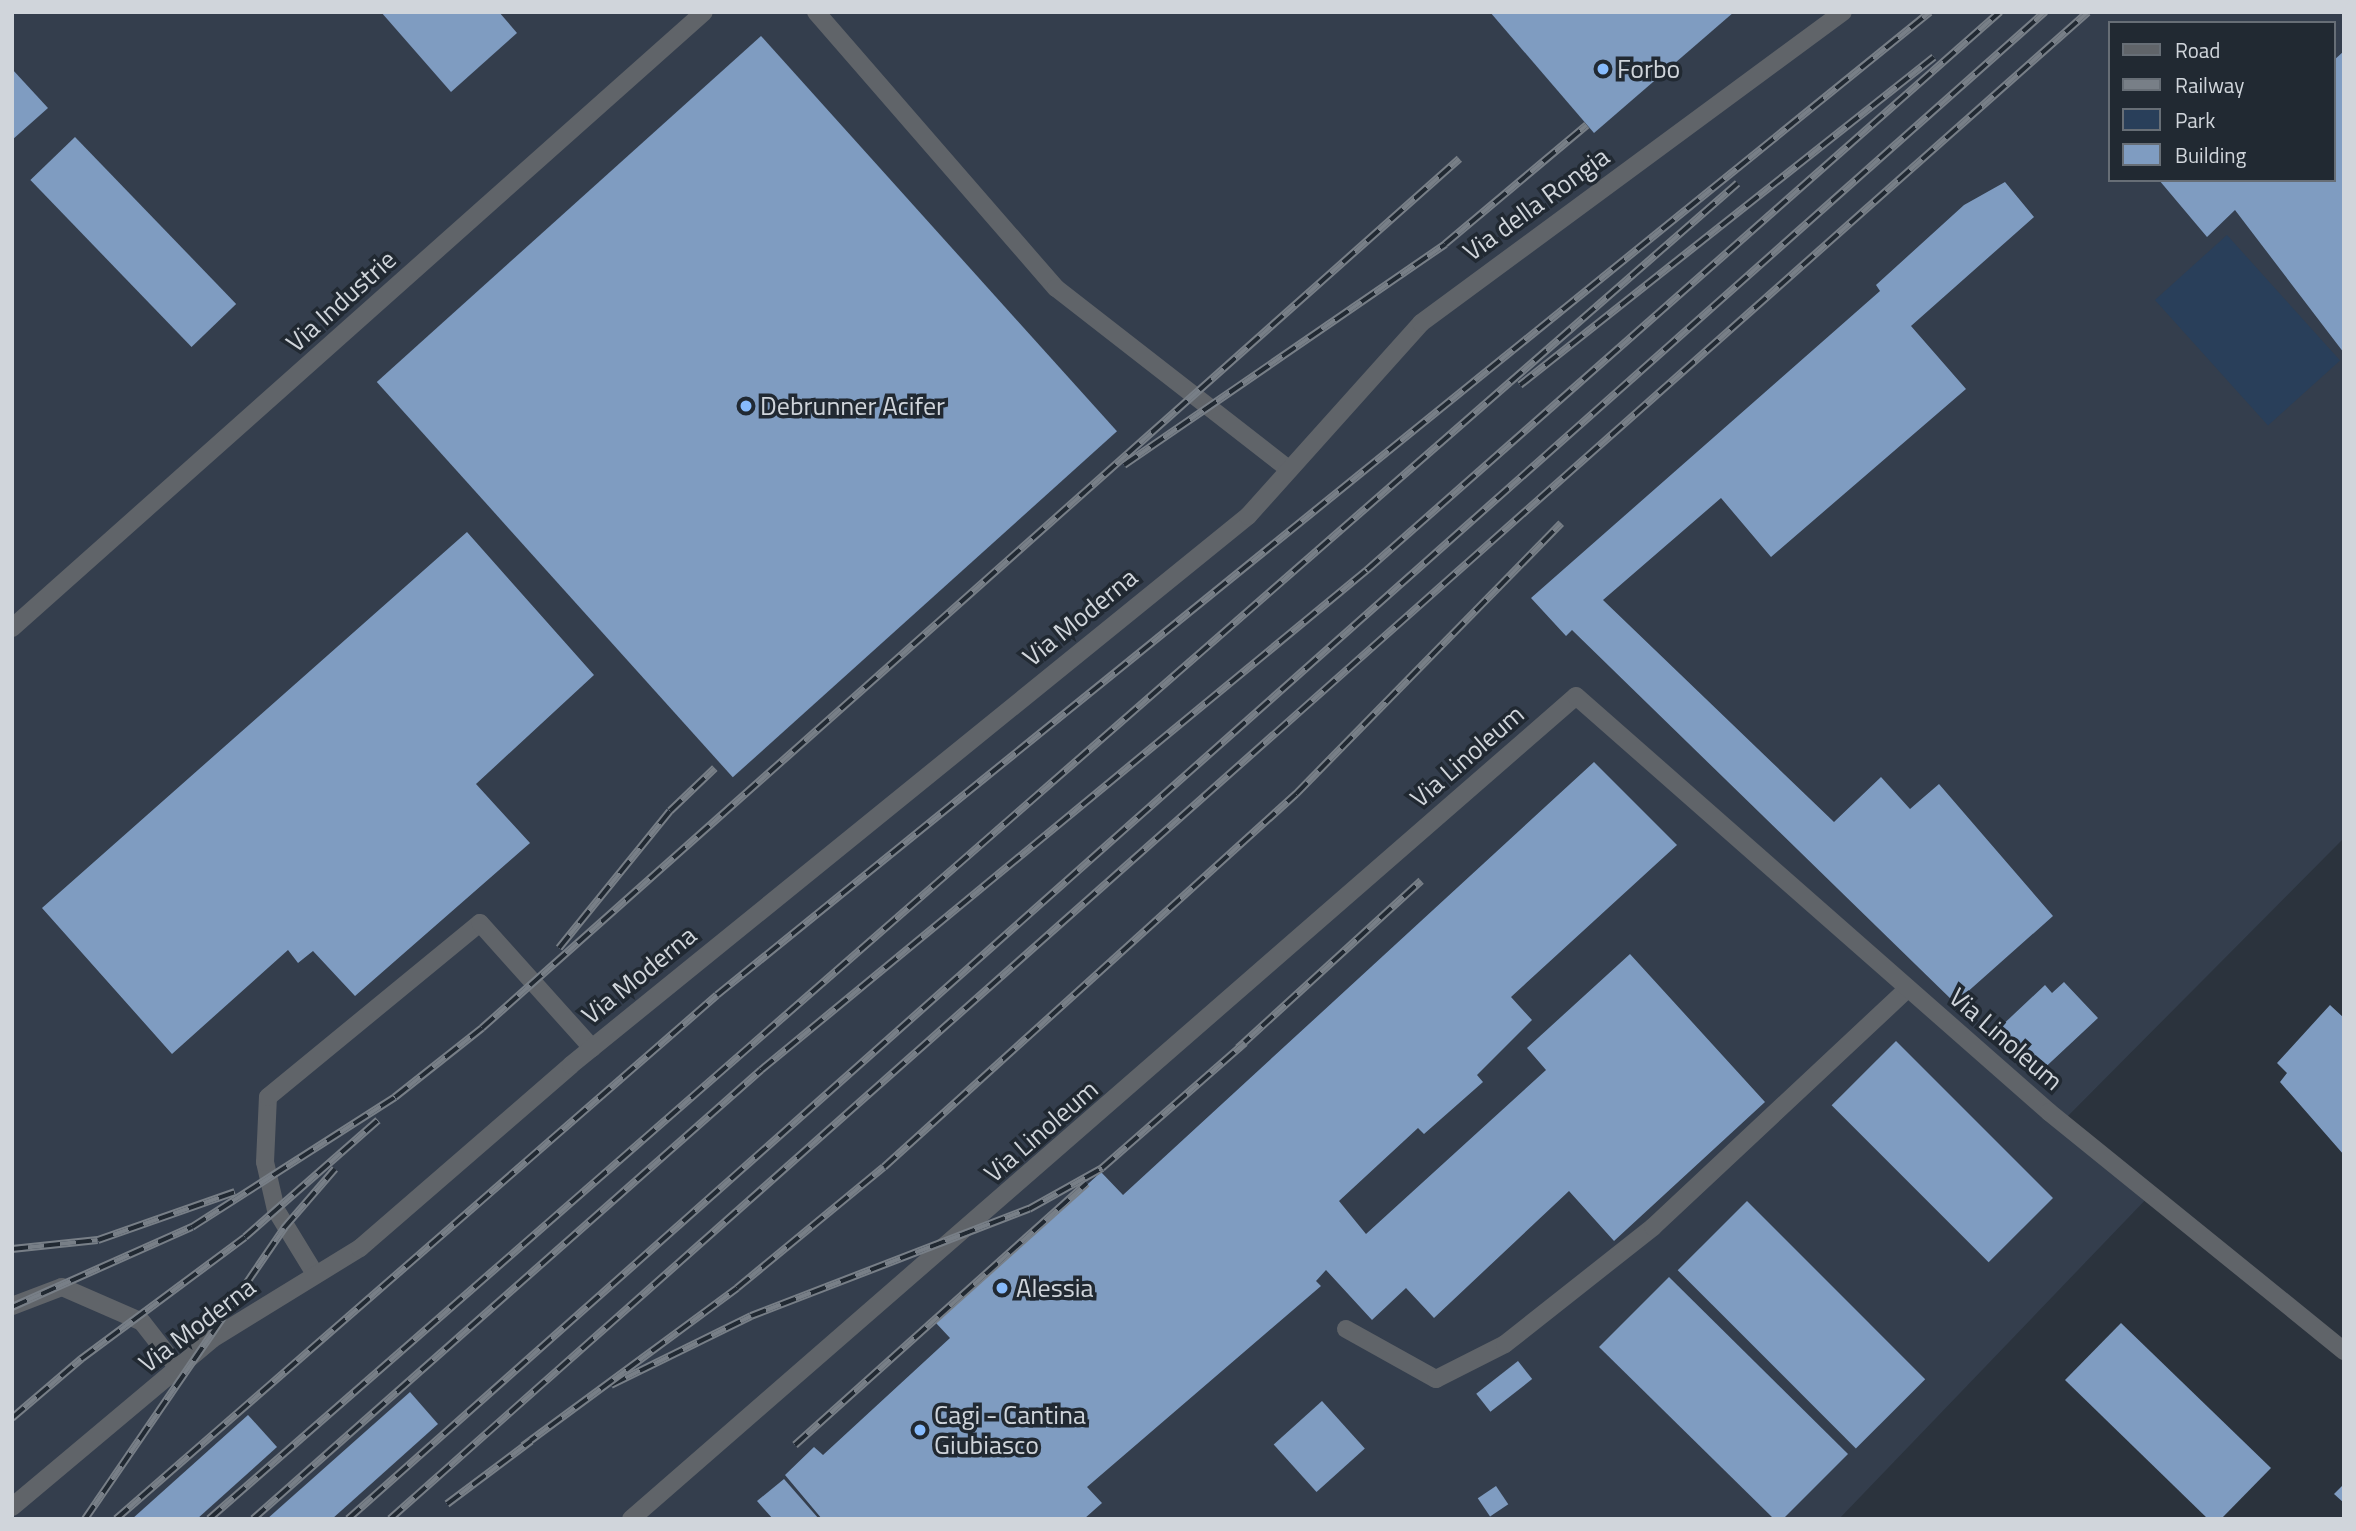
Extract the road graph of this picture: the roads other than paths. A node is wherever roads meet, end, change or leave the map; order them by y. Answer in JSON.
{"nodes":[{"id":1,"x":704,"y":12,"type":"edge"},
{"id":2,"x":816,"y":12,"type":"edge"},
{"id":3,"x":1843,"y":12,"type":"edge"},
{"id":4,"x":1287,"y":468,"type":"junction"},
{"id":5,"x":12,"y":628,"type":"edge"},
{"id":6,"x":1908,"y":988,"type":"junction"},
{"id":7,"x":592,"y":1048,"type":"junction"},
{"id":8,"x":315,"y":1274,"type":"junction"},
{"id":9,"x":12,"y":1306,"type":"edge"},
{"id":10,"x":1346,"y":1329,"type":"dead end"},
{"id":11,"x":2344,"y":1350,"type":"edge"},
{"id":12,"x":178,"y":1368,"type":"junction"},
{"id":13,"x":12,"y":1507,"type":"edge"},
{"id":14,"x":631,"y":1519,"type":"edge"}],
"edges":[{"from":1,"to":5,"type":"street","name":"Via Industrie"},
{"from":2,"to":4,"type":"street"},
{"from":3,"to":4,"type":"street","name":"Via della Rongia"},
{"from":4,"to":7,"type":"street","name":"Via Moderna"},
{"from":6,"to":10,"type":"street"},
{"from":6,"to":11,"type":"street","name":"Via Linoleum"},
{"from":6,"to":14,"type":"street","name":"Via Linoleum"},
{"from":7,"to":8,"type":"street","name":"Via Moderna"},
{"from":7,"to":8,"type":"street"},
{"from":8,"to":12,"type":"street","name":"Via Moderna"},
{"from":9,"to":12,"type":"street"},
{"from":12,"to":13,"type":"street","name":"Via Moderna"}]}
